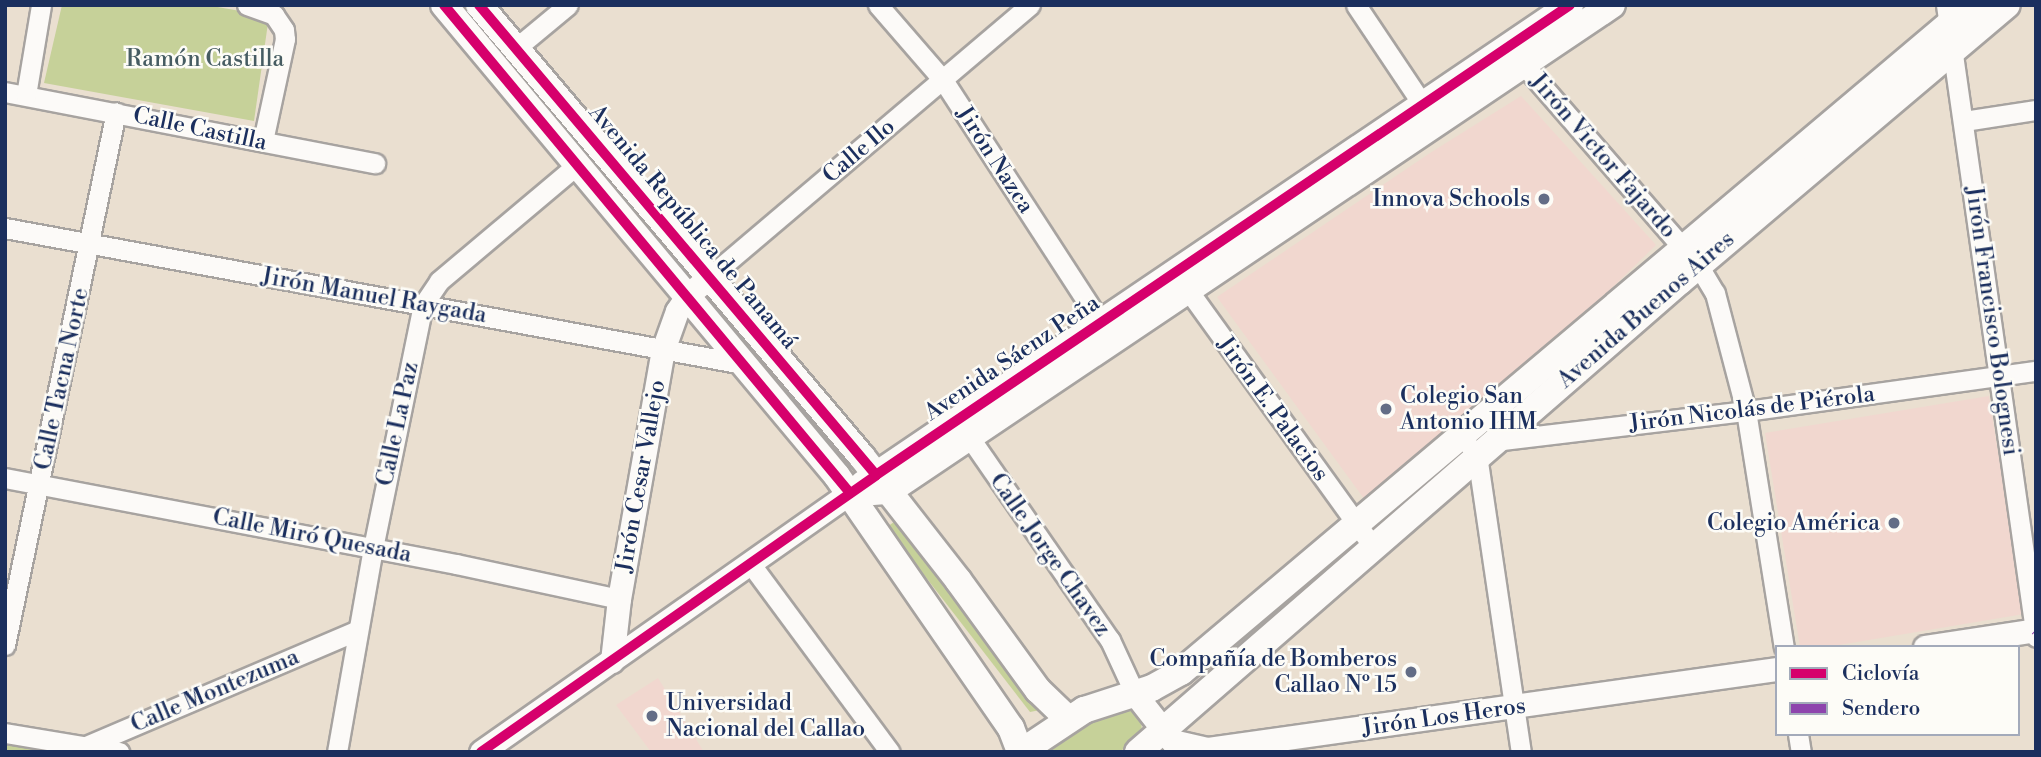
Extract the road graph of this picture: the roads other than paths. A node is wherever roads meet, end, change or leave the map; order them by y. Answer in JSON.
{"nodes":[{"id":1,"x":41,"y":5,"type":"edge"},
{"id":2,"x":247,"y":5,"type":"edge"},
{"id":3,"x":444,"y":5,"type":"edge"},
{"id":4,"x":479,"y":5,"type":"edge"},
{"id":5,"x":568,"y":5,"type":"edge"},
{"id":6,"x":878,"y":5,"type":"edge"},
{"id":7,"x":1030,"y":5,"type":"edge"},
{"id":8,"x":1356,"y":5,"type":"edge"},
{"id":9,"x":1570,"y":5,"type":"edge"},
{"id":10,"x":1612,"y":5,"type":"edge"},
{"id":11,"x":1972,"y":5,"type":"edge"},
{"id":12,"x":2007,"y":5,"type":"edge"},
{"id":13,"x":1949,"y":27,"type":"edge"},
{"id":14,"x":516,"y":48,"type":"junction"},
{"id":15,"x":1516,"y":56,"type":"junction"},
{"id":16,"x":943,"y":80,"type":"junction"},
{"id":17,"x":5,"y":92,"type":"edge"},
{"id":18,"x":26,"y":95,"type":"junction"},
{"id":19,"x":1423,"y":105,"type":"junction"},
{"id":20,"x":2036,"y":110,"type":"edge"},
{"id":21,"x":116,"y":112,"type":"junction"},
{"id":22,"x":1964,"y":121,"type":"junction"},
{"id":23,"x":264,"y":141,"type":"junction"},
{"id":24,"x":375,"y":163,"type":"dead end"},
{"id":25,"x":578,"y":164,"type":"junction"},
{"id":26,"x":5,"y":228,"type":"edge"},
{"id":27,"x":90,"y":243,"type":"junction"},
{"id":28,"x":1691,"y":257,"type":"junction"},
{"id":29,"x":708,"y":278,"type":"junction"},
{"id":30,"x":1182,"y":281,"type":"junction"},
{"id":31,"x":687,"y":296,"type":"junction"},
{"id":32,"x":423,"y":305,"type":"junction"},
{"id":33,"x":1101,"y":323,"type":"junction"},
{"id":34,"x":663,"y":349,"type":"junction"},
{"id":35,"x":743,"y":364,"type":"junction"},
{"id":36,"x":2036,"y":371,"type":"edge"},
{"id":37,"x":2000,"y":376,"type":"junction"},
{"id":38,"x":1746,"y":411,"type":"junction"},
{"id":39,"x":963,"y":429,"type":"junction"},
{"id":40,"x":1477,"y":439,"type":"junction"},
{"id":41,"x":5,"y":478,"type":"edge"},
{"id":42,"x":883,"y":483,"type":"junction"},
{"id":43,"x":40,"y":484,"type":"junction"},
{"id":44,"x":850,"y":493,"type":"junction"},
{"id":45,"x":1364,"y":535,"type":"junction"},
{"id":46,"x":373,"y":548,"type":"junction"},
{"id":47,"x":750,"y":563,"type":"junction"},
{"id":48,"x":619,"y":599,"type":"junction"},
{"id":49,"x":358,"y":630,"type":"junction"},
{"id":50,"x":2035,"y":630,"type":"edge"},
{"id":51,"x":2036,"y":637,"type":"edge"},
{"id":52,"x":5,"y":645,"type":"edge"},
{"id":53,"x":1784,"y":645,"type":"edge"},
{"id":54,"x":1937,"y":645,"type":"edge"},
{"id":55,"x":611,"y":661,"type":"junction"},
{"id":56,"x":1775,"y":669,"type":"edge"},
{"id":57,"x":1135,"y":694,"type":"junction"},
{"id":58,"x":1514,"y":708,"type":"junction"},
{"id":59,"x":1068,"y":719,"type":"junction"},
{"id":60,"x":1162,"y":729,"type":"junction"},
{"id":61,"x":5,"y":733,"type":"edge"},
{"id":62,"x":80,"y":748,"type":"edge"},
{"id":63,"x":119,"y":752,"type":"edge"},
{"id":64,"x":337,"y":752,"type":"edge"},
{"id":65,"x":481,"y":752,"type":"edge"},
{"id":66,"x":890,"y":752,"type":"edge"},
{"id":67,"x":1021,"y":752,"type":"edge"},
{"id":68,"x":1138,"y":752,"type":"edge"},
{"id":69,"x":1521,"y":752,"type":"edge"}],
"edges":[{"from":1,"to":18,"type":"street"},
{"from":2,"to":23,"type":"street"},
{"from":3,"to":25,"type":"main road","name":"Avenida República de Panamá"},
{"from":4,"to":14,"type":"main road","name":"Avenida República de Panamá"},
{"from":5,"to":14,"type":"street"},
{"from":6,"to":16,"type":"street","name":"Jirón Nazca"},
{"from":7,"to":16,"type":"street","name":"Calle Ilo"},
{"from":8,"to":19,"type":"street"},
{"from":9,"to":15,"type":"main road","name":"Avenida Sáenz Peña"},
{"from":10,"to":15,"type":"main road","name":"Avenida Sáenz Peña"},
{"from":11,"to":13,"type":"main road","name":"Avenida Buenos Aires"},
{"from":12,"to":13,"type":"main road","name":"Avenida Buenos Aires"},
{"from":13,"to":22,"type":"street","name":"Jirón Francisco Bolognesi"},
{"from":13,"to":28,"type":"main road","name":"Avenida Buenos Aires"},
{"from":14,"to":29,"type":"main road","name":"Avenida República de Panamá"},
{"from":15,"to":19,"type":"main road","name":"Avenida Sáenz Peña"},
{"from":15,"to":28,"type":"street","name":"Jirón Victor Fajardo"},
{"from":15,"to":30,"type":"main road","name":"Avenida Sáenz Peña"},
{"from":16,"to":29,"type":"street","name":"Calle Ilo"},
{"from":16,"to":33,"type":"street","name":"Jirón Nazca"},
{"from":17,"to":18,"type":"street","name":"Calle Castilla"},
{"from":18,"to":21,"type":"street","name":"Calle Castilla"},
{"from":19,"to":30,"type":"main road","name":"Avenida Sáenz Peña"},
{"from":20,"to":22,"type":"street"},
{"from":21,"to":23,"type":"street","name":"Calle Castilla"},
{"from":21,"to":27,"type":"street","name":"Calle Tacna Norte"},
{"from":22,"to":37,"type":"street","name":"Jirón Francisco Bolognesi"},
{"from":23,"to":24,"type":"street","name":"Calle Castilla"},
{"from":25,"to":31,"type":"main road","name":"Avenida República de Panamá"},
{"from":25,"to":32,"type":"street","name":"Calle La Paz"},
{"from":26,"to":27,"type":"street","name":"Jirón Manuel Raygada"},
{"from":27,"to":32,"type":"street","name":"Jirón Manuel Raygada"},
{"from":27,"to":43,"type":"street","name":"Calle Tacna Norte"},
{"from":28,"to":38,"type":"street","name":"Jirón Victor Fajardo"},
{"from":28,"to":40,"type":"main road","name":"Avenida Buenos Aires"},
{"from":29,"to":31,"type":"street","name":"Calle Ilo"},
{"from":29,"to":42,"type":"main road","name":"Avenida República de Panamá"},
{"from":30,"to":33,"type":"main road","name":"Avenida Sáenz Peña"},
{"from":30,"to":39,"type":"main road","name":"Avenida Sáenz Peña"},
{"from":30,"to":45,"type":"street","name":"Jirón E. Palacios"},
{"from":31,"to":34,"type":"street","name":"Jirón Cesar Vallejo"},
{"from":31,"to":35,"type":"main road","name":"Avenida República de Panamá"},
{"from":32,"to":34,"type":"street","name":"Jirón Manuel Raygada"},
{"from":32,"to":46,"type":"street","name":"Calle La Paz"},
{"from":33,"to":39,"type":"main road","name":"Avenida Sáenz Peña"},
{"from":34,"to":35,"type":"street","name":"Jirón Manuel Raygada"},
{"from":34,"to":48,"type":"street","name":"Jirón Cesar Vallejo"},
{"from":35,"to":44,"type":"main road","name":"Avenida República de Panamá"},
{"from":36,"to":37,"type":"street","name":"Jirón Nicolás de Piérola"},
{"from":37,"to":38,"type":"street","name":"Jirón Nicolás de Piérola"},
{"from":37,"to":50,"type":"street","name":"Jirón Francisco Bolognesi"},
{"from":38,"to":40,"type":"street","name":"Jirón Nicolás de Piérola"},
{"from":38,"to":53,"type":"street","name":"Jirón Victor Fajardo"},
{"from":39,"to":42,"type":"main road","name":"Avenida Sáenz Peña"},
{"from":39,"to":57,"type":"street","name":"Calle Jorge Chavez"},
{"from":40,"to":45,"type":"main road","name":"Avenida Buenos Aires"},
{"from":40,"to":58,"type":"street"},
{"from":41,"to":43,"type":"street","name":"Calle Miró Quesada"},
{"from":42,"to":44,"type":"main road"},
{"from":42,"to":59,"type":"main road","name":"Avenida República de Panamá"},
{"from":43,"to":46,"type":"street","name":"Calle Miró Quesada"},
{"from":43,"to":52,"type":"street","name":"Calle Tacna Norte"},
{"from":44,"to":47,"type":"street"},
{"from":44,"to":67,"type":"main road","name":"Avenida República de Panamá"},
{"from":45,"to":57,"type":"main road","name":"Avenida Buenos Aires"},
{"from":45,"to":60,"type":"main road","name":"Avenida Buenos Aires"},
{"from":46,"to":48,"type":"street","name":"Calle Miró Quesada"},
{"from":46,"to":49,"type":"street","name":"Calle La Paz"},
{"from":47,"to":55,"type":"street"},
{"from":47,"to":66,"type":"street"},
{"from":48,"to":55,"type":"street","name":"Jirón Cesar Vallejo"},
{"from":49,"to":62,"type":"street","name":"Calle Montezuma"},
{"from":49,"to":64,"type":"street","name":"Calle La Paz"},
{"from":50,"to":51,"type":"street","name":"Jirón Francisco Bolognesi"},
{"from":50,"to":54,"type":"street"},
{"from":55,"to":65,"type":"street"},
{"from":56,"to":58,"type":"street","name":"Jirón Los Heros"},
{"from":57,"to":59,"type":"main road","name":"Avenida Buenos Aires"},
{"from":57,"to":60,"type":"street","name":"Jirón Los Heros"},
{"from":58,"to":60,"type":"street","name":"Jirón Los Heros"},
{"from":58,"to":69,"type":"street"},
{"from":59,"to":67,"type":"main road","name":"Avenida Buenos Aires"},
{"from":60,"to":68,"type":"main road","name":"Avenida Buenos Aires"},
{"from":61,"to":62,"type":"street"},
{"from":62,"to":63,"type":"street"}]}
